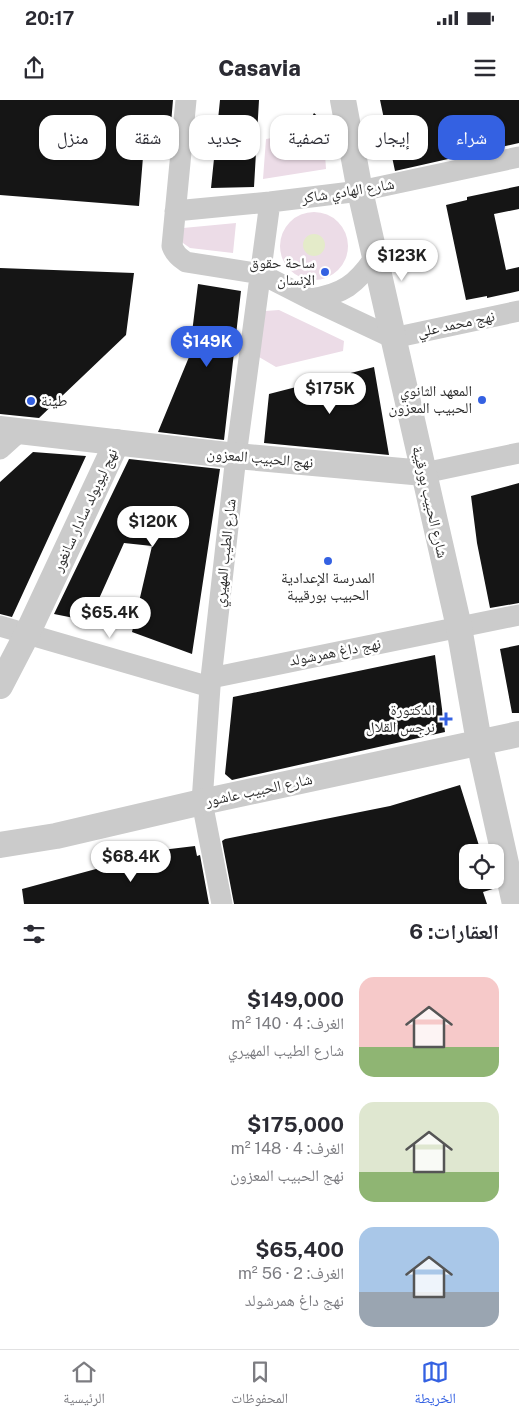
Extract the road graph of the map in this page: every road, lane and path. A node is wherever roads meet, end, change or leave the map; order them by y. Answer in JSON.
{"nodes":[{"id":1,"x":186,"y":100,"type":"edge"},
{"id":2,"x":343,"y":100,"type":"edge"},
{"id":3,"x":519,"y":157,"type":"edge"},
{"id":4,"x":360,"y":191,"type":"junction"},
{"id":5,"x":270,"y":202,"type":"junction"},
{"id":6,"x":175,"y":211,"type":"junction"},
{"id":7,"x":375,"y":257,"type":"junction"},
{"id":8,"x":261,"y":274,"type":"junction"},
{"id":9,"x":310,"y":299,"type":"junction"},
{"id":10,"x":519,"y":311,"type":"edge"},
{"id":11,"x":394,"y":338,"type":"junction"},
{"id":12,"x":10,"y":430,"type":"edge"},
{"id":13,"x":117,"y":442,"type":"junction"},
{"id":14,"x":0,"y":449,"type":"edge"},
{"id":15,"x":519,"y":453,"type":"edge"},
{"id":16,"x":236,"y":456,"type":"junction"},
{"id":17,"x":424,"y":473,"type":"junction"},
{"id":18,"x":519,"y":614,"type":"edge"},
{"id":19,"x":0,"y":626,"type":"edge"},
{"id":20,"x":459,"y":627,"type":"junction"},
{"id":21,"x":27,"y":634,"type":"junction"},
{"id":22,"x":210,"y":682,"type":"junction"},
{"id":23,"x":0,"y":686,"type":"edge"},
{"id":24,"x":519,"y":734,"type":"edge"},
{"id":25,"x":479,"y":742,"type":"junction"},
{"id":26,"x":202,"y":802,"type":"junction"},
{"id":27,"x":0,"y":845,"type":"edge"},
{"id":28,"x":222,"y":904,"type":"edge"},
{"id":29,"x":515,"y":904,"type":"edge"}],
"edges":[{"from":1,"to":6,"type":"street"},
{"from":2,"to":4,"type":"street","name":"شارع الحبيب بورقيبة"},
{"from":3,"to":4,"type":"street","name":"شارع الهادي شاكر"},
{"from":4,"to":5,"type":"street","name":"شارع الهادي شاكر"},
{"from":4,"to":7,"type":"street","name":"شارع الحبيب بورقيبة"},
{"from":5,"to":6,"type":"street","name":"شارع الهادي شاكر"},
{"from":5,"to":8,"type":"street","name":"شارع الطيب المهيري"},
{"from":6,"to":8,"type":"street"},
{"from":7,"to":9,"type":"street"},
{"from":7,"to":11,"type":"street","name":"شارع الحبيب بورقيبة"},
{"from":8,"to":9,"type":"street"},
{"from":8,"to":16,"type":"street","name":"شارع الطيب المهيري"},
{"from":9,"to":11,"type":"street"},
{"from":10,"to":11,"type":"street","name":"نهج محمد علي"},
{"from":11,"to":17,"type":"street","name":"شارع الحبيب بورقيبة"},
{"from":12,"to":13,"type":"street","name":"نهج الحبيب المعزون"},
{"from":12,"to":14,"type":"street"},
{"from":13,"to":16,"type":"street","name":"نهج الحبيب المعزون"},
{"from":13,"to":21,"type":"street","name":"نهج ليوبولد سادار سانغور"},
{"from":15,"to":17,"type":"street","name":"نهج الحبيب المعزون"},
{"from":16,"to":17,"type":"street","name":"نهج الحبيب المعزون"},
{"from":16,"to":22,"type":"street","name":"شارع الطيب المهيري"},
{"from":17,"to":20,"type":"street","name":"شارع الحبيب بورقيبة"},
{"from":18,"to":20,"type":"street","name":"نهج داغ همرشولد"},
{"from":19,"to":21,"type":"street","name":"نهج داغ همرشولد"},
{"from":20,"to":22,"type":"street","name":"نهج داغ همرشولد"},
{"from":20,"to":25,"type":"street","name":"شارع الحبيب بورقيبة"},
{"from":21,"to":22,"type":"street","name":"نهج داغ همرشولد"},
{"from":21,"to":23,"type":"street","name":"نهج ليوبولد سادار سانغور"},
{"from":22,"to":26,"type":"street","name":"شارع الطيب المهيري"},
{"from":24,"to":25,"type":"street","name":"شارع الحبيب عاشور"},
{"from":25,"to":26,"type":"street","name":"شارع الحبيب عاشور"},
{"from":25,"to":29,"type":"street","name":"شارع الحبيب بورقيبة"},
{"from":26,"to":27,"type":"street","name":"شارع الحبيب عاشور"},
{"from":26,"to":28,"type":"street","name":"شارع الطيب المهيري"}]}
